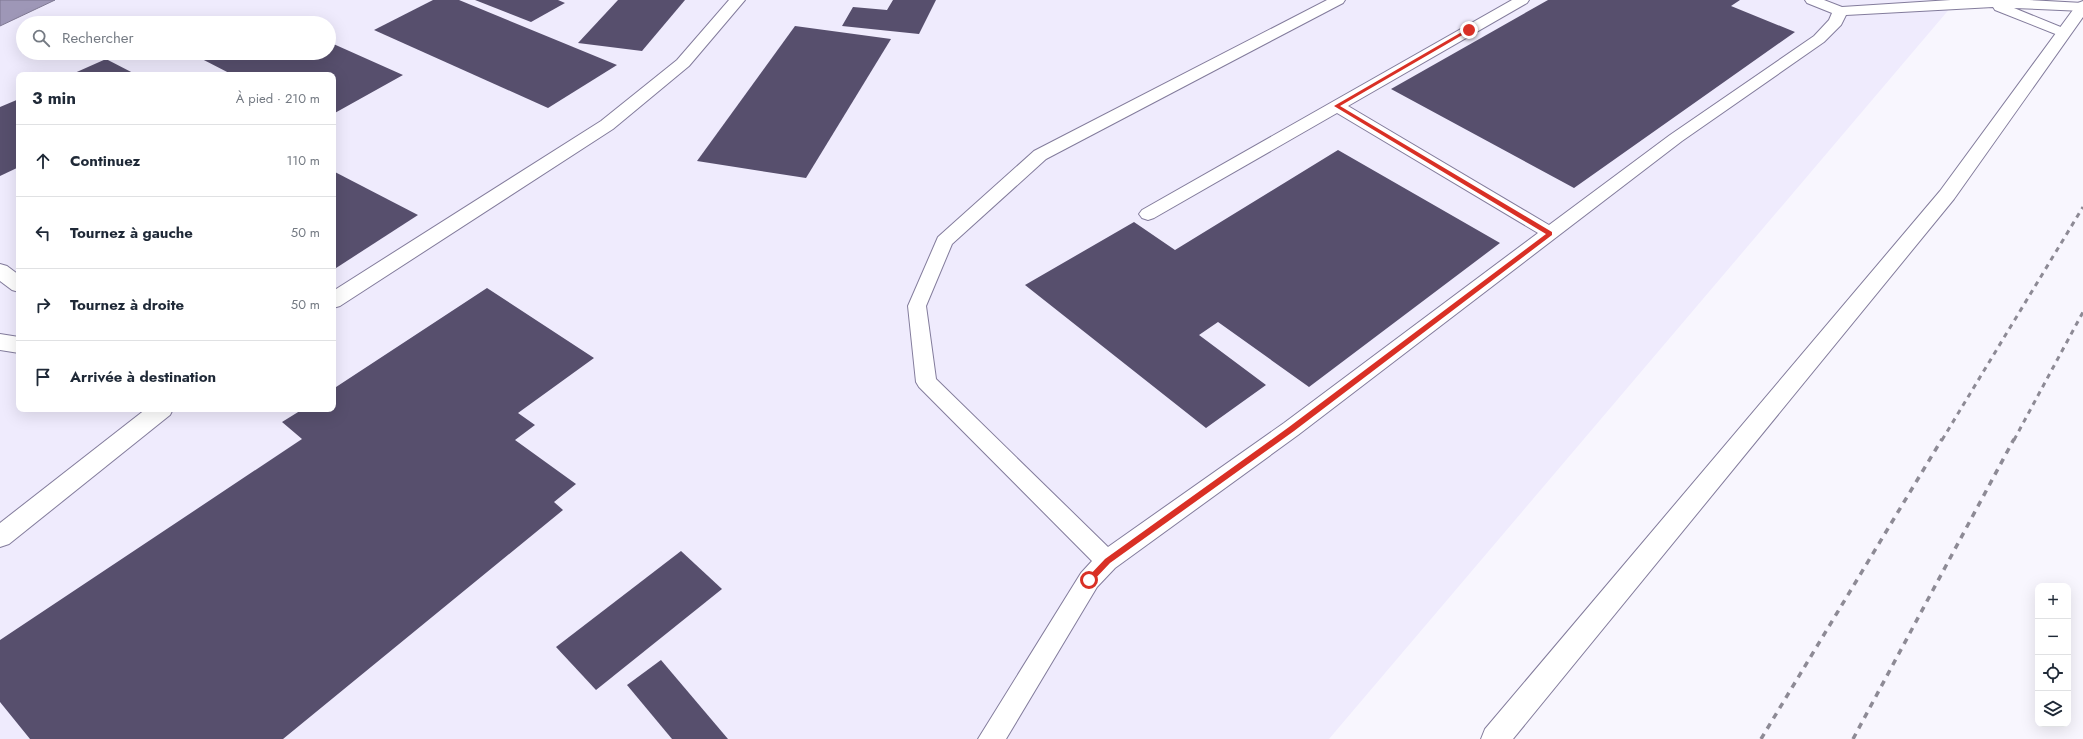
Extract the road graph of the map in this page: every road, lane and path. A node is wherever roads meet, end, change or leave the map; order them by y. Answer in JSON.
{"nodes":[{"id":1,"x":737,"y":0,"type":"edge"},
{"id":2,"x":1338,"y":0,"type":"edge"},
{"id":3,"x":1522,"y":0,"type":"edge"},
{"id":4,"x":1812,"y":0,"type":"edge"},
{"id":5,"x":1985,"y":1,"type":"edge"},
{"id":6,"x":2083,"y":6,"type":"edge"},
{"id":7,"x":1840,"y":11,"type":"junction"},
{"id":8,"x":2063,"y":33,"type":"junction"},
{"id":9,"x":1337,"y":106,"type":"junction"},
{"id":10,"x":1148,"y":214,"type":"dead end"},
{"id":11,"x":1550,"y":233,"type":"junction"},
{"id":12,"x":0,"y":271,"type":"edge"},
{"id":13,"x":16,"y":283,"type":"edge"},
{"id":14,"x":336,"y":299,"type":"edge"},
{"id":15,"x":0,"y":342,"type":"edge"},
{"id":16,"x":16,"y":345,"type":"edge"},
{"id":17,"x":157,"y":412,"type":"edge"},
{"id":18,"x":0,"y":537,"type":"edge"},
{"id":19,"x":1107,"y":561,"type":"junction"},
{"id":20,"x":991,"y":739,"type":"edge"},
{"id":21,"x":1496,"y":739,"type":"edge"}],
"edges":[{"from":1,"to":14,"type":"main road"},
{"from":2,"to":19,"type":"lane"},
{"from":3,"to":9,"type":"lane"},
{"from":4,"to":7,"type":"lane"},
{"from":5,"to":6,"type":"lane"},
{"from":5,"to":7,"type":"lane"},
{"from":5,"to":8,"type":"lane"},
{"from":6,"to":8,"type":"main road"},
{"from":7,"to":11,"type":"lane"},
{"from":8,"to":21,"type":"main road"},
{"from":9,"to":10,"type":"lane"},
{"from":9,"to":11,"type":"lane"},
{"from":11,"to":19,"type":"lane"},
{"from":12,"to":13,"type":"main road"},
{"from":15,"to":16,"type":"main road"},
{"from":17,"to":18,"type":"main road"},
{"from":19,"to":20,"type":"lane"}]}
